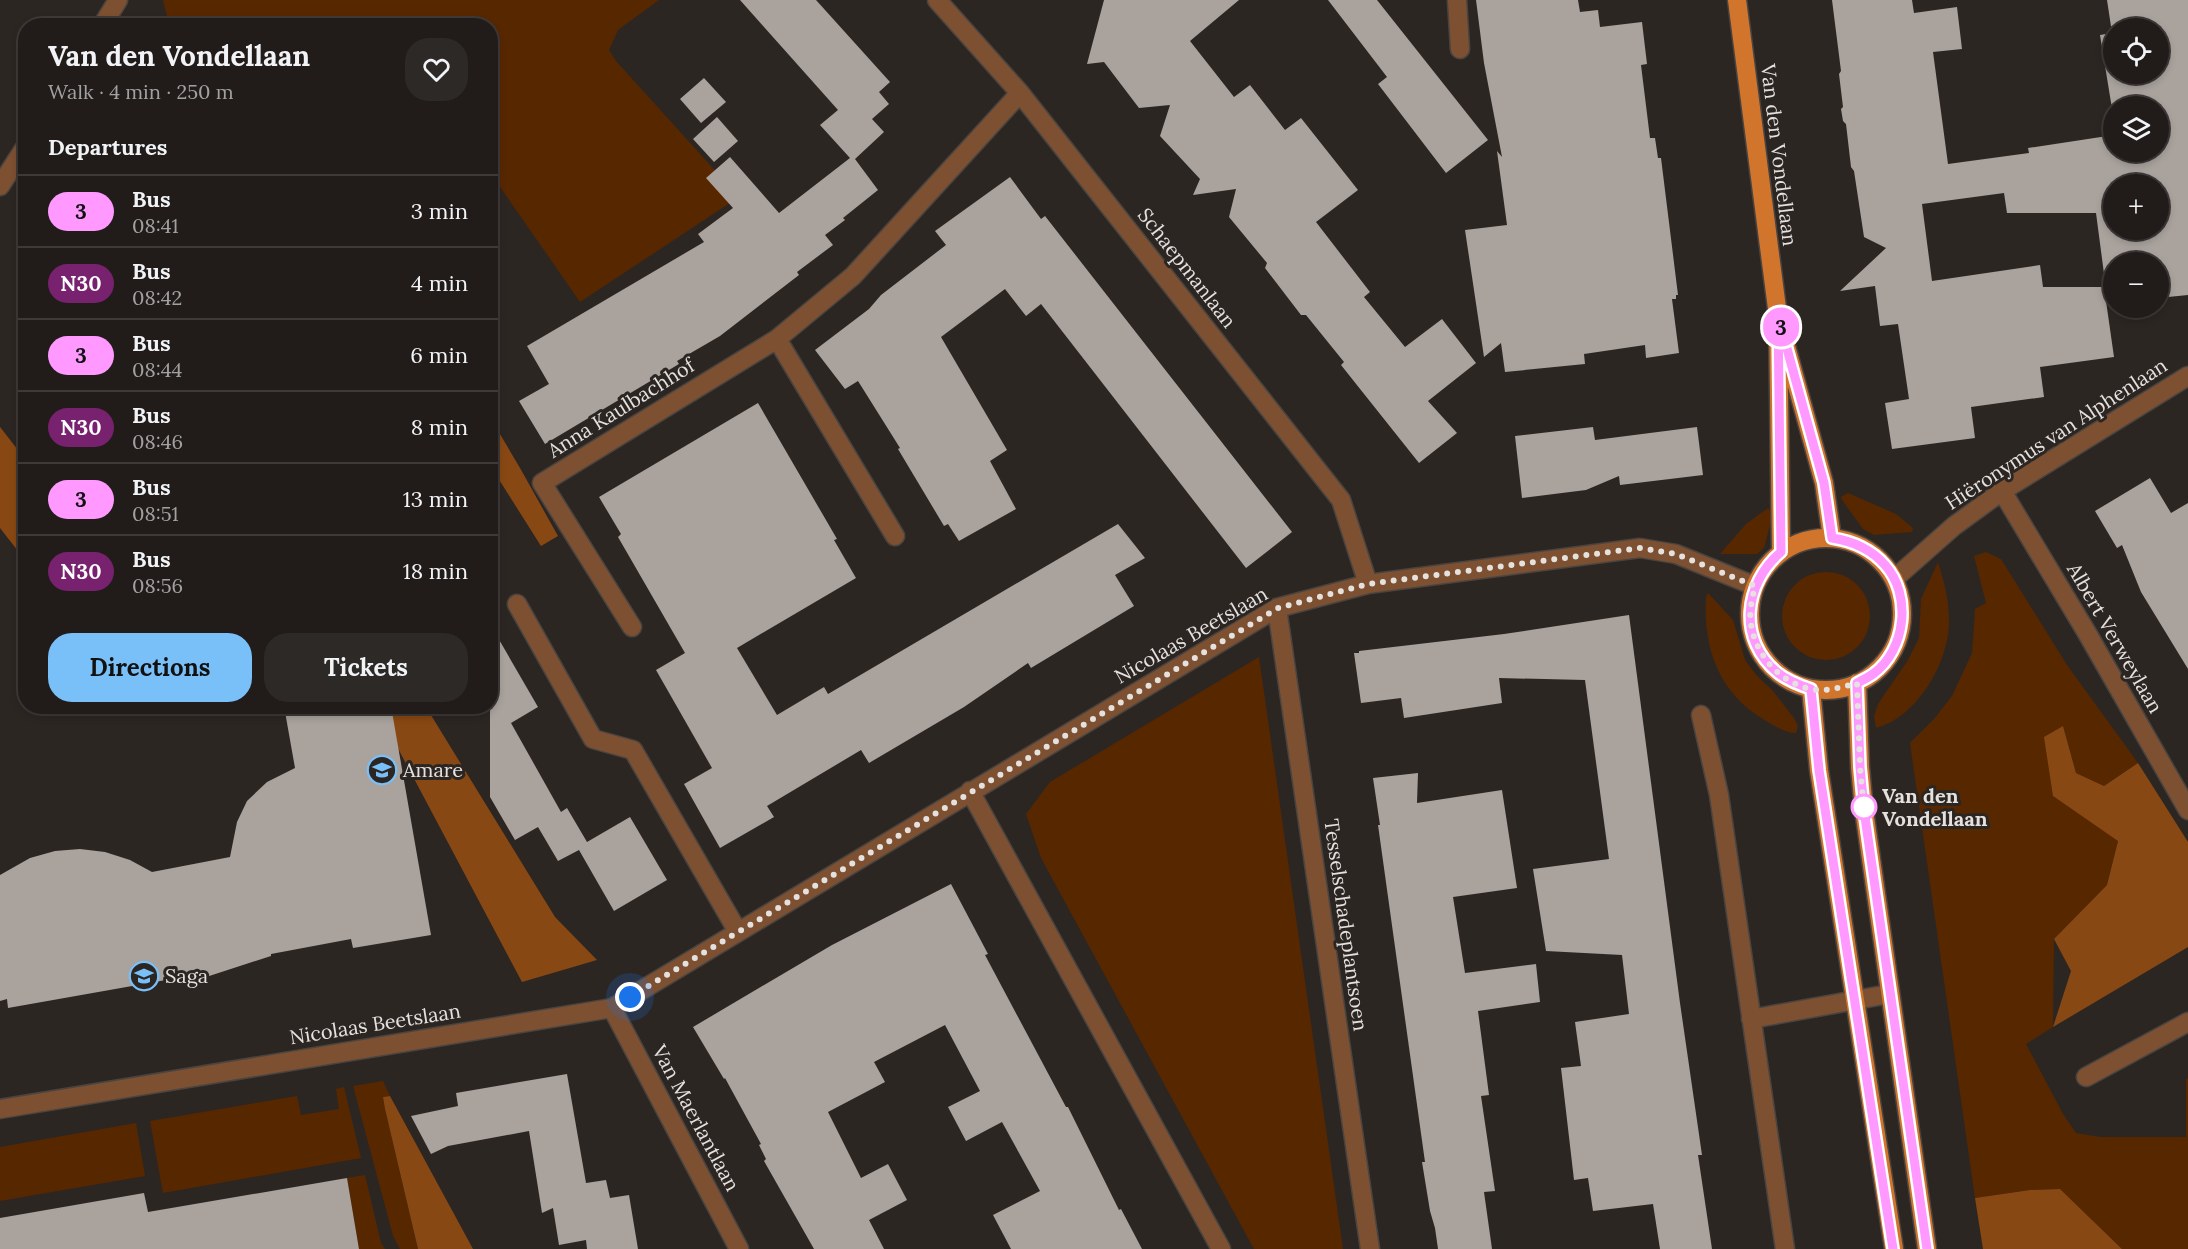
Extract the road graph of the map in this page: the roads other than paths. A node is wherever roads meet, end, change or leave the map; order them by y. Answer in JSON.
{"nodes":[{"id":1,"x":118,"y":0,"type":"edge"},
{"id":2,"x":937,"y":0,"type":"edge"},
{"id":3,"x":1457,"y":0,"type":"edge"},
{"id":4,"x":1737,"y":0,"type":"edge"},
{"id":5,"x":107,"y":18,"type":"edge"},
{"id":6,"x":1460,"y":49,"type":"dead end"},
{"id":7,"x":1020,"y":93,"type":"junction"},
{"id":8,"x":18,"y":158,"type":"edge"},
{"id":9,"x":0,"y":186,"type":"edge"},
{"id":10,"x":1778,"y":316,"type":"junction"},
{"id":11,"x":777,"y":339,"type":"junction"},
{"id":12,"x":2188,"y":376,"type":"edge"},
{"id":13,"x":2002,"y":491,"type":"junction"},
{"id":14,"x":895,"y":536,"type":"dead end"},
{"id":15,"x":1832,"y":538,"type":"junction"},
{"id":16,"x":1781,"y":552,"type":"junction"},
{"id":17,"x":1894,"y":579,"type":"junction"},
{"id":18,"x":1368,"y":584,"type":"junction"},
{"id":19,"x":1755,"y":586,"type":"junction"},
{"id":20,"x":517,"y":604,"type":"dead end"},
{"id":21,"x":1278,"y":608,"type":"junction"},
{"id":22,"x":632,"y":627,"type":"dead end"},
{"id":23,"x":1857,"y":683,"type":"junction"},
{"id":24,"x":1811,"y":689,"type":"junction"},
{"id":25,"x":1701,"y":715,"type":"dead end"},
{"id":26,"x":970,"y":791,"type":"junction"},
{"id":27,"x":2188,"y":810,"type":"edge"},
{"id":28,"x":738,"y":932,"type":"junction"},
{"id":29,"x":1890,"y":994,"type":"junction"},
{"id":30,"x":1854,"y":999,"type":"junction"},
{"id":31,"x":612,"y":1008,"type":"junction"},
{"id":32,"x":1751,"y":1018,"type":"junction"},
{"id":33,"x":2188,"y":1022,"type":"edge"},
{"id":34,"x":2086,"y":1077,"type":"dead end"},
{"id":35,"x":0,"y":1109,"type":"edge"},
{"id":36,"x":739,"y":1249,"type":"edge"},
{"id":37,"x":1221,"y":1249,"type":"edge"},
{"id":38,"x":1370,"y":1249,"type":"edge"},
{"id":39,"x":1785,"y":1249,"type":"edge"},
{"id":40,"x":1893,"y":1249,"type":"edge"},
{"id":41,"x":1927,"y":1249,"type":"edge"}],
"edges":[{"from":1,"to":5,"type":"street"},
{"from":2,"to":7,"type":"street","name":"Schaepmanlaan"},
{"from":3,"to":6,"type":"street"},
{"from":4,"to":10,"type":"main road","name":"Van den Vondellaan"},
{"from":7,"to":11,"type":"street","name":"Anna Kaulbachhof"},
{"from":7,"to":18,"type":"street","name":"Schaepmanlaan"},
{"from":8,"to":9,"type":"street"},
{"from":10,"to":15,"type":"main road","name":"Van den Vondellaan"},
{"from":10,"to":16,"type":"main road","name":"Van den Vondellaan"},
{"from":11,"to":14,"type":"street"},
{"from":11,"to":22,"type":"street","name":"Anna Kaulbachhof"},
{"from":12,"to":13,"type":"street","name":"Hiëronymus van Alphenlaan"},
{"from":13,"to":17,"type":"street","name":"Hiëronymus van Alphenlaan"},
{"from":13,"to":27,"type":"street","name":"Albert Verweylaan"},
{"from":15,"to":16,"type":"main road"},
{"from":15,"to":17,"type":"main road"},
{"from":16,"to":19,"type":"main road"},
{"from":17,"to":23,"type":"main road"},
{"from":18,"to":19,"type":"street","name":"Nicolaas Beetslaan"},
{"from":18,"to":21,"type":"street","name":"Nicolaas Beetslaan"},
{"from":19,"to":24,"type":"main road"},
{"from":20,"to":28,"type":"street"},
{"from":21,"to":26,"type":"street","name":"Nicolaas Beetslaan"},
{"from":21,"to":38,"type":"street","name":"Tesselschadeplantsoen"},
{"from":23,"to":24,"type":"main road"},
{"from":23,"to":29,"type":"main road"},
{"from":24,"to":30,"type":"main road"},
{"from":25,"to":32,"type":"street"},
{"from":26,"to":28,"type":"street","name":"Nicolaas Beetslaan"},
{"from":26,"to":37,"type":"street"},
{"from":28,"to":31,"type":"street","name":"Nicolaas Beetslaan"},
{"from":29,"to":30,"type":"street"},
{"from":29,"to":41,"type":"main road"},
{"from":30,"to":32,"type":"street"},
{"from":30,"to":40,"type":"main road"},
{"from":31,"to":35,"type":"street","name":"Nicolaas Beetslaan"},
{"from":31,"to":36,"type":"street","name":"Van Maerlantlaan"},
{"from":32,"to":39,"type":"street"},
{"from":33,"to":34,"type":"street"}]}
